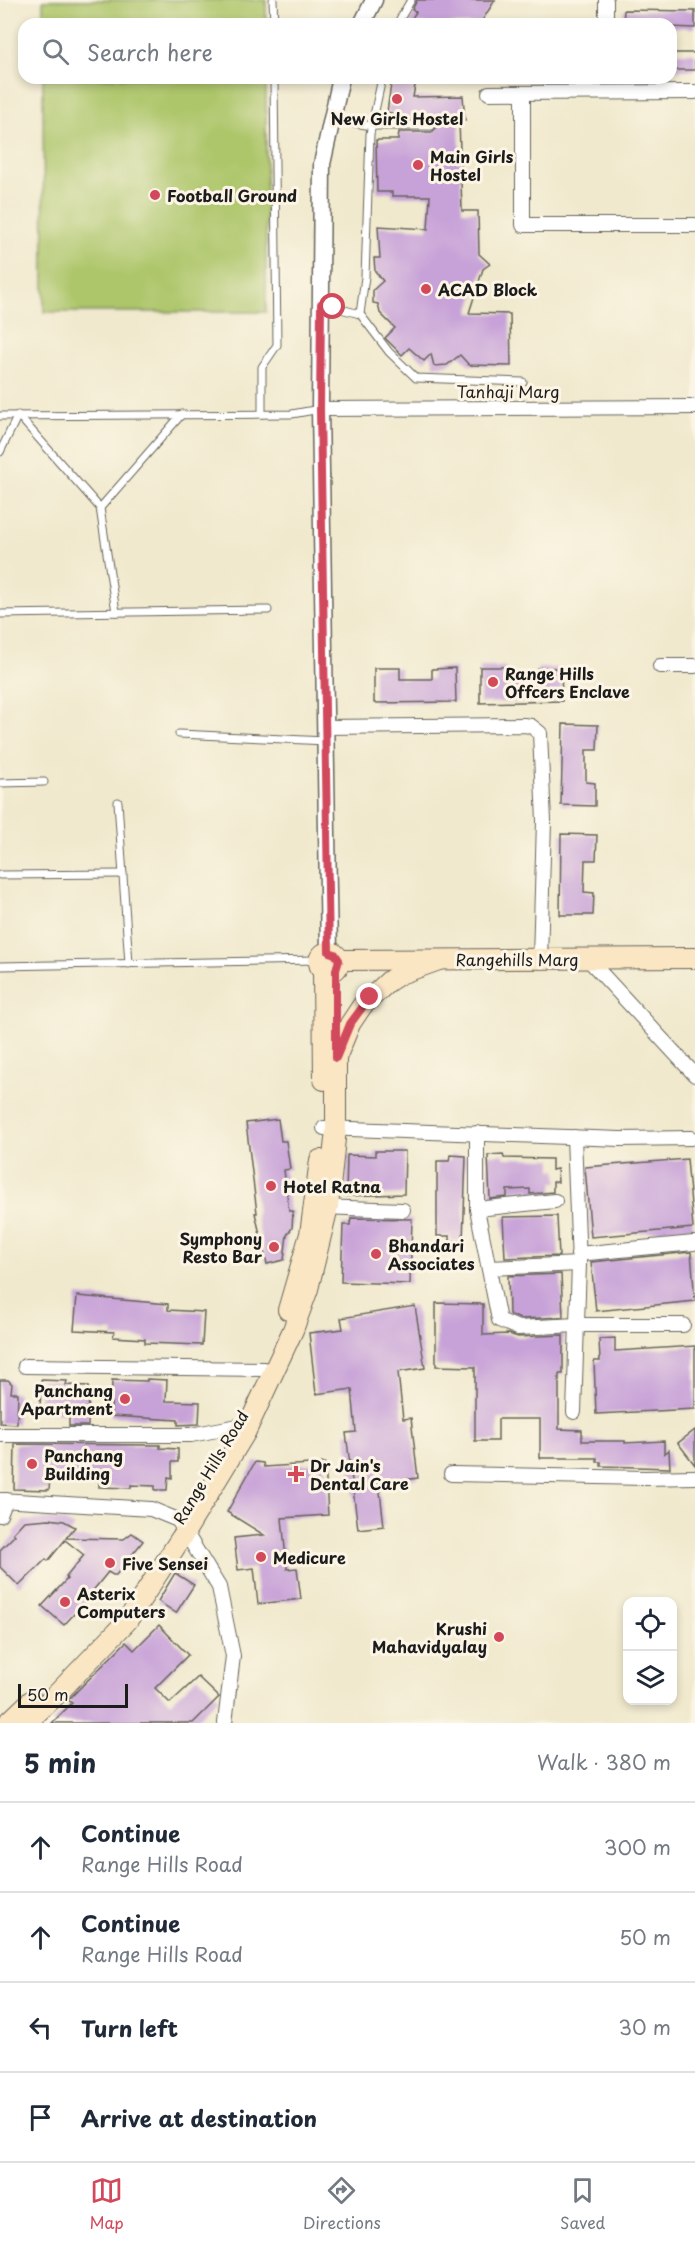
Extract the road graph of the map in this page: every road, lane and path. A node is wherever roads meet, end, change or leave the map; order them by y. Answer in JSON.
{"nodes":[{"id":1,"x":273,"y":0,"type":"edge"},
{"id":2,"x":374,"y":0,"type":"edge"},
{"id":3,"x":411,"y":0,"type":"edge"},
{"id":4,"x":606,"y":0,"type":"edge"},
{"id":5,"x":274,"y":18,"type":"edge"},
{"id":6,"x":365,"y":18,"type":"edge"},
{"id":7,"x":400,"y":18,"type":"edge"},
{"id":8,"x":606,"y":18,"type":"edge"},
{"id":9,"x":274,"y":84,"type":"edge"},
{"id":10,"x":340,"y":84,"type":"edge"},
{"id":11,"x":381,"y":84,"type":"edge"},
{"id":12,"x":606,"y":85,"type":"edge"},
{"id":13,"x":695,"y":92,"type":"edge"},
{"id":14,"x":489,"y":93,"type":"dead end"},
{"id":15,"x":523,"y":93,"type":"junction"},
{"id":16,"x":331,"y":119,"type":"junction"},
{"id":17,"x":372,"y":126,"type":"junction"},
{"id":18,"x":430,"y":126,"type":"dead end"},
{"id":19,"x":695,"y":225,"type":"edge"},
{"id":20,"x":321,"y":304,"type":"junction"},
{"id":21,"x":360,"y":314,"type":"junction"},
{"id":22,"x":523,"y":382,"type":"dead end"},
{"id":23,"x":695,"y":406,"type":"edge"},
{"id":24,"x":320,"y":409,"type":"junction"},
{"id":25,"x":182,"y":414,"type":"junction"},
{"id":26,"x":262,"y":414,"type":"junction"},
{"id":27,"x":0,"y":416,"type":"edge"},
{"id":28,"x":18,"y":416,"type":"junction"},
{"id":29,"x":0,"y":452,"type":"edge"},
{"id":30,"x":100,"y":508,"type":"junction"},
{"id":31,"x":268,"y":610,"type":"dead end"},
{"id":32,"x":116,"y":612,"type":"junction"},
{"id":33,"x":0,"y":614,"type":"edge"},
{"id":34,"x":660,"y":666,"type":"dead end"},
{"id":35,"x":695,"y":666,"type":"edge"},
{"id":36,"x":179,"y":734,"type":"dead end"},
{"id":37,"x":326,"y":734,"type":"junction"},
{"id":38,"x":44,"y":782,"type":"dead end"},
{"id":39,"x":0,"y":783,"type":"edge"},
{"id":40,"x":118,"y":802,"type":"dead end"},
{"id":41,"x":123,"y":874,"type":"junction"},
{"id":42,"x":0,"y":876,"type":"edge"},
{"id":43,"x":695,"y":958,"type":"edge"},
{"id":44,"x":540,"y":959,"type":"junction"},
{"id":45,"x":588,"y":959,"type":"junction"},
{"id":46,"x":439,"y":960,"type":"junction"},
{"id":47,"x":329,"y":962,"type":"junction"},
{"id":48,"x":129,"y":964,"type":"junction"},
{"id":49,"x":0,"y":966,"type":"edge"},
{"id":50,"x":336,"y":1058,"type":"junction"},
{"id":51,"x":695,"y":1075,"type":"edge"},
{"id":52,"x":330,"y":1129,"type":"junction"},
{"id":53,"x":477,"y":1133,"type":"junction"},
{"id":54,"x":574,"y":1137,"type":"junction"},
{"id":55,"x":691,"y":1138,"type":"dead end"},
{"id":56,"x":555,"y":1201,"type":"dead end"},
{"id":57,"x":320,"y":1207,"type":"junction"},
{"id":58,"x":477,"y":1209,"type":"junction"},
{"id":59,"x":403,"y":1210,"type":"dead end"},
{"id":60,"x":694,"y":1242,"type":"edge"},
{"id":61,"x":578,"y":1259,"type":"junction"},
{"id":62,"x":489,"y":1268,"type":"junction"},
{"id":63,"x":577,"y":1325,"type":"junction"},
{"id":64,"x":682,"y":1325,"type":"dead end"},
{"id":65,"x":25,"y":1366,"type":"dead end"},
{"id":66,"x":264,"y":1369,"type":"junction"},
{"id":67,"x":574,"y":1412,"type":"dead end"},
{"id":68,"x":238,"y":1426,"type":"junction"},
{"id":69,"x":0,"y":1435,"type":"edge"},
{"id":70,"x":451,"y":1474,"type":"dead end"},
{"id":71,"x":695,"y":1477,"type":"edge"},
{"id":72,"x":3,"y":1500,"type":"edge"},
{"id":73,"x":0,"y":1515,"type":"edge"},
{"id":74,"x":182,"y":1526,"type":"junction"},
{"id":75,"x":8,"y":1723,"type":"edge"},
{"id":76,"x":26,"y":1723,"type":"edge"},
{"id":77,"x":225,"y":1723,"type":"edge"}],
"edges":[{"from":1,"to":5,"type":"lane"},
{"from":2,"to":6,"type":"street"},
{"from":3,"to":7,"type":"lane"},
{"from":4,"to":8,"type":"street"},
{"from":9,"to":26,"type":"lane"},
{"from":10,"to":16,"type":"street"},
{"from":11,"to":17,"type":"lane"},
{"from":12,"to":13,"type":"street"},
{"from":12,"to":15,"type":"street"},
{"from":14,"to":15,"type":"street"},
{"from":15,"to":19,"type":"street"},
{"from":16,"to":17,"type":"lane"},
{"from":16,"to":20,"type":"street"},
{"from":17,"to":18,"type":"lane"},
{"from":17,"to":21,"type":"lane"},
{"from":20,"to":21,"type":"lane"},
{"from":20,"to":24,"type":"street"},
{"from":21,"to":22,"type":"lane"},
{"from":23,"to":24,"type":"street","name":"Tanhaji Marg"},
{"from":24,"to":26,"type":"lane"},
{"from":24,"to":37,"type":"street"},
{"from":25,"to":26,"type":"lane"},
{"from":25,"to":28,"type":"lane"},
{"from":25,"to":30,"type":"lane"},
{"from":27,"to":28,"type":"lane"},
{"from":28,"to":29,"type":"lane"},
{"from":28,"to":30,"type":"lane"},
{"from":30,"to":32,"type":"lane"},
{"from":31,"to":32,"type":"lane"},
{"from":32,"to":33,"type":"lane"},
{"from":34,"to":35,"type":"street"},
{"from":36,"to":37,"type":"lane"},
{"from":37,"to":44,"type":"street"},
{"from":37,"to":47,"type":"street"},
{"from":38,"to":39,"type":"lane"},
{"from":40,"to":41,"type":"lane"},
{"from":41,"to":42,"type":"lane"},
{"from":41,"to":48,"type":"lane"},
{"from":43,"to":45,"type":"main road","name":"Rangehills Marg"},
{"from":44,"to":45,"type":"main road","name":"Rangehills Marg"},
{"from":44,"to":46,"type":"main road","name":"Rangehills Marg"},
{"from":45,"to":51,"type":"street"},
{"from":46,"to":47,"type":"main road","name":"Rangehills Marg"},
{"from":46,"to":50,"type":"main road"},
{"from":47,"to":48,"type":"lane"},
{"from":47,"to":50,"type":"main road"},
{"from":47,"to":52,"type":"main road","name":"Range Hills Road"},
{"from":48,"to":49,"type":"lane"},
{"from":50,"to":52,"type":"main road"},
{"from":52,"to":53,"type":"street"},
{"from":52,"to":57,"type":"main road","name":"Range Hills Road"},
{"from":53,"to":54,"type":"street"},
{"from":53,"to":58,"type":"street"},
{"from":54,"to":55,"type":"street"},
{"from":54,"to":61,"type":"street"},
{"from":56,"to":58,"type":"street"},
{"from":57,"to":59,"type":"street"},
{"from":57,"to":66,"type":"main road","name":"Range Hills Road"},
{"from":57,"to":74,"type":"main road"},
{"from":58,"to":62,"type":"street"},
{"from":60,"to":61,"type":"street"},
{"from":61,"to":62,"type":"street"},
{"from":61,"to":63,"type":"street"},
{"from":62,"to":63,"type":"street"},
{"from":63,"to":64,"type":"street"},
{"from":63,"to":67,"type":"street"},
{"from":65,"to":66,"type":"street"},
{"from":66,"to":68,"type":"main road","name":"Range Hills Road"},
{"from":68,"to":69,"type":"street"},
{"from":68,"to":74,"type":"main road","name":"Range Hills Road"},
{"from":70,"to":71,"type":"street"},
{"from":72,"to":73,"type":"street"},
{"from":72,"to":74,"type":"street"},
{"from":74,"to":75,"type":"main road","name":"Range Hills Road"},
{"from":74,"to":76,"type":"main road"},
{"from":74,"to":77,"type":"street"}]}
